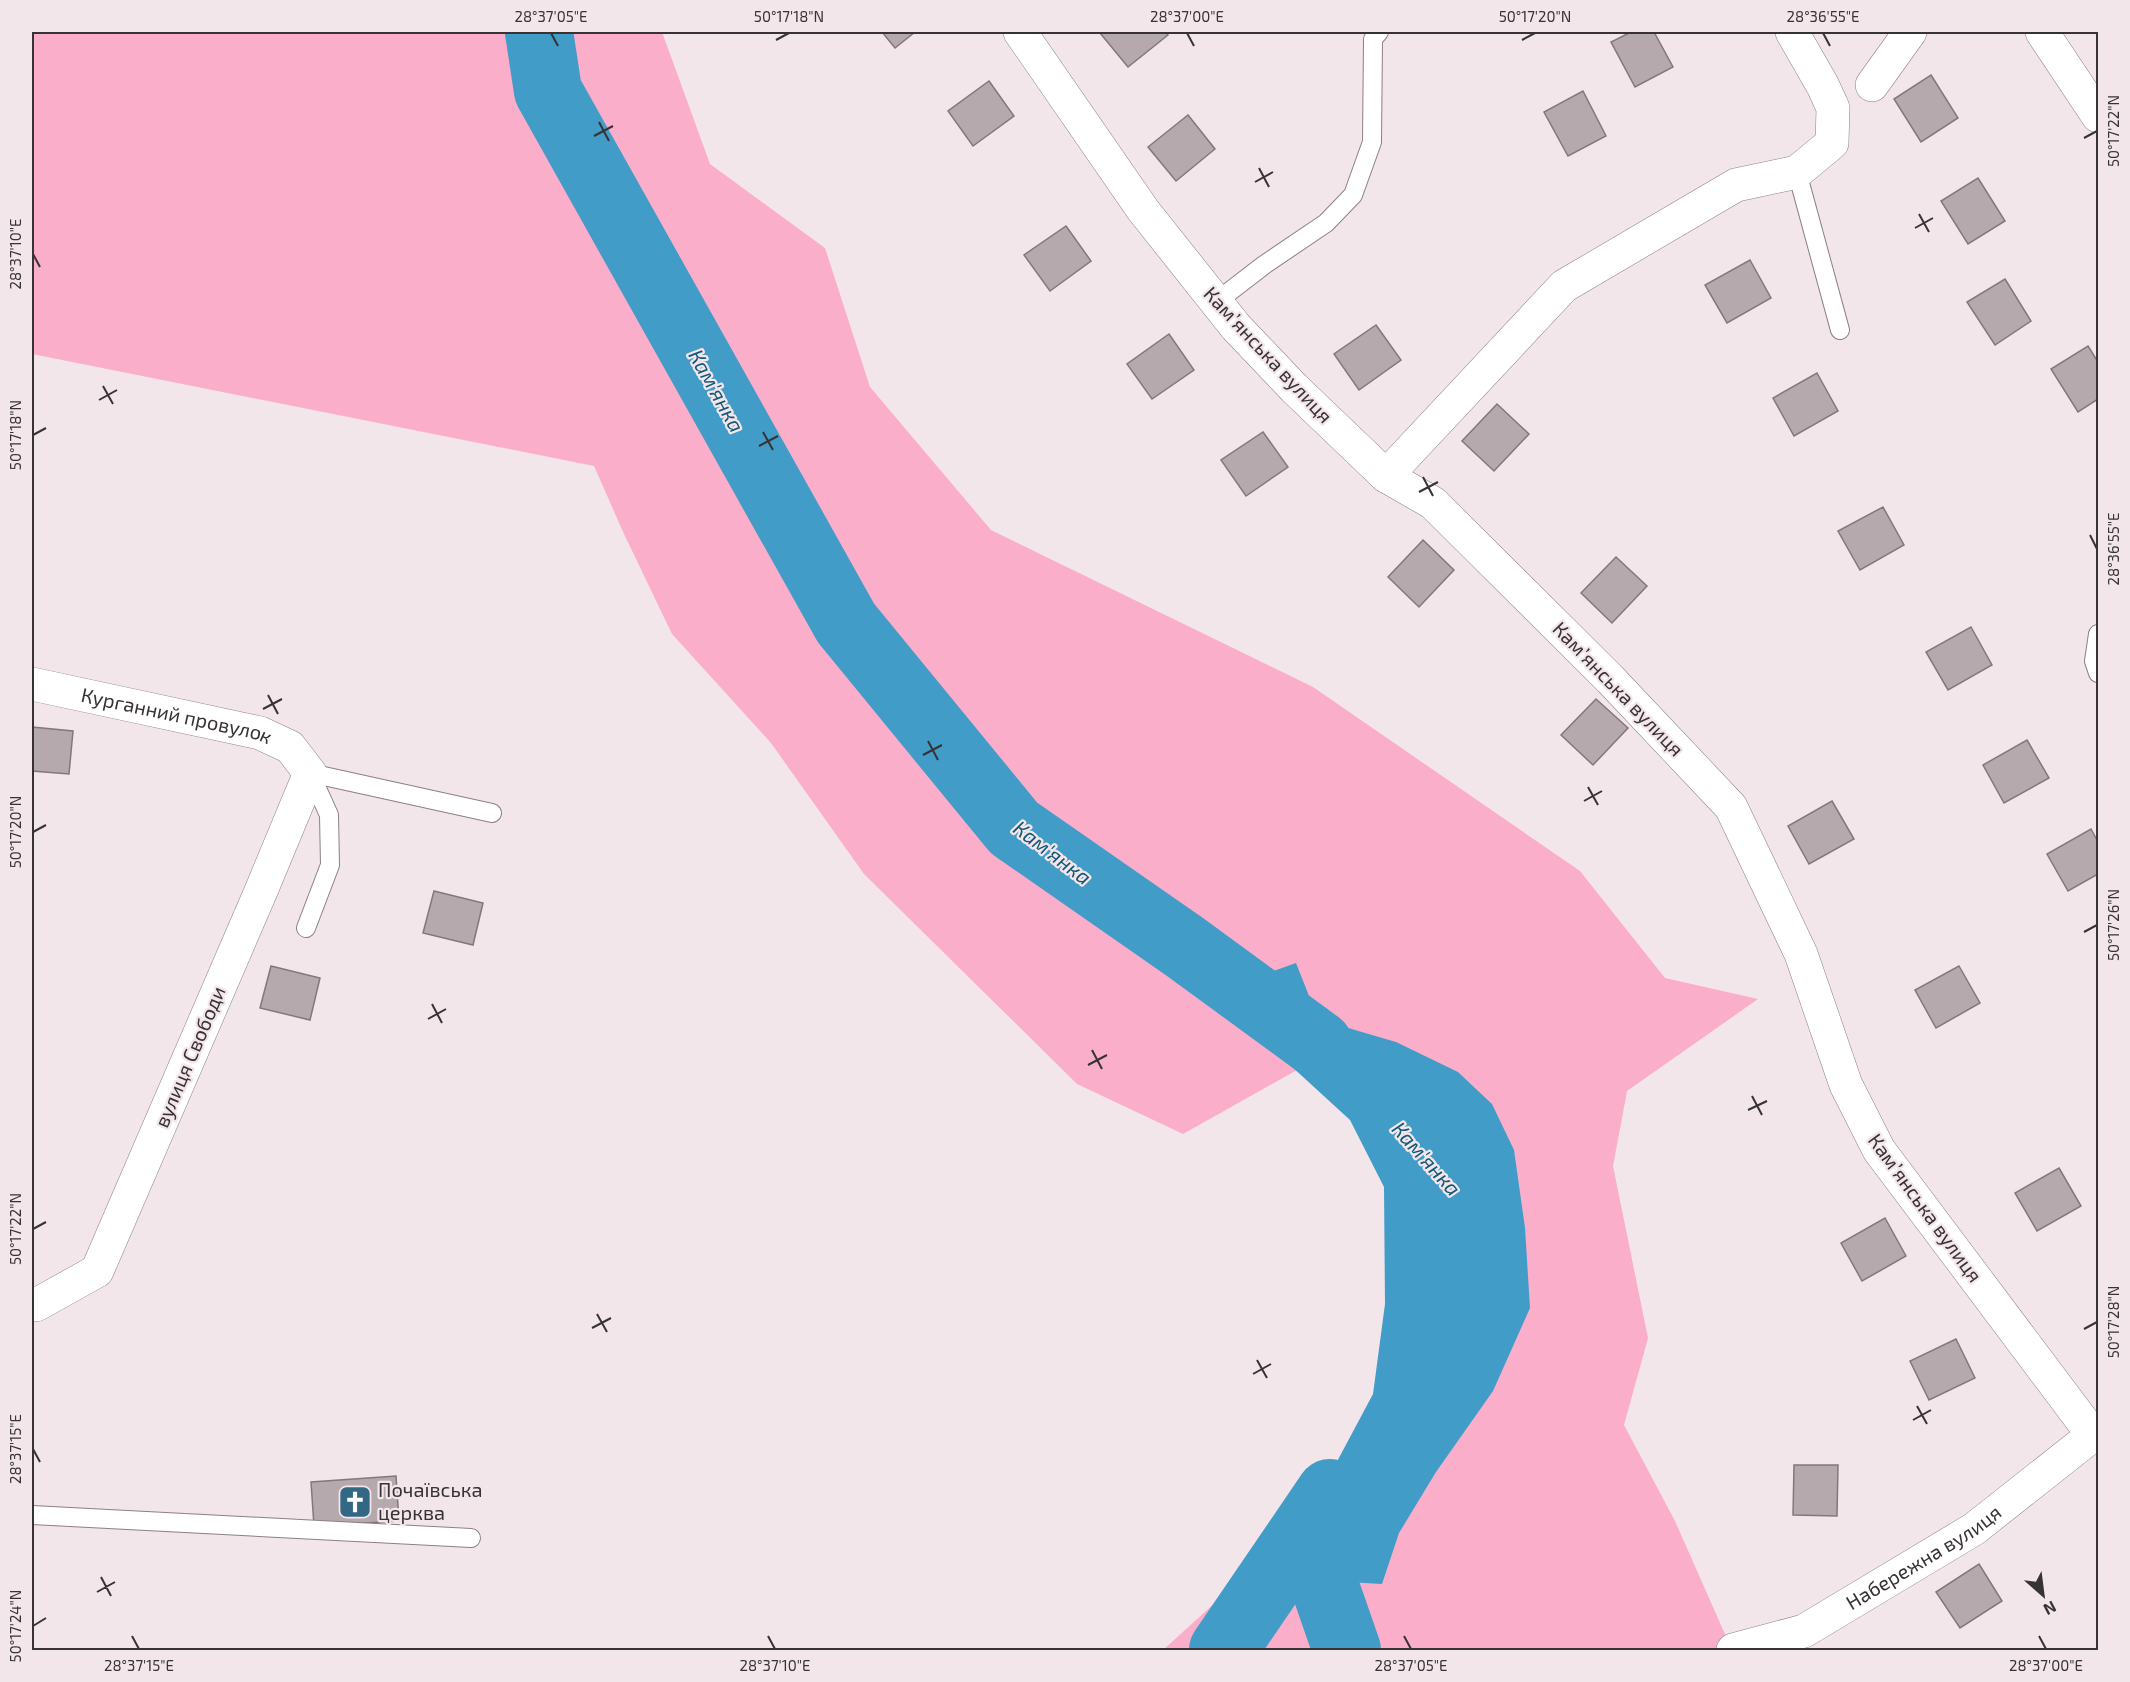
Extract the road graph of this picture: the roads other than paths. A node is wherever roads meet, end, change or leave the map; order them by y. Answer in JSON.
{"nodes":[{"id":1,"x":1020,"y":32,"type":"edge"},
{"id":2,"x":1379,"y":32,"type":"edge"},
{"id":3,"x":1792,"y":32,"type":"edge"},
{"id":4,"x":1910,"y":32,"type":"edge"},
{"id":5,"x":2042,"y":32,"type":"edge"},
{"id":6,"x":1872,"y":84,"type":"dead end"},
{"id":7,"x":2098,"y":116,"type":"edge"},
{"id":8,"x":1797,"y":172,"type":"junction"},
{"id":9,"x":1216,"y":302,"type":"junction"},
{"id":10,"x":1840,"y":330,"type":"dead end"},
{"id":11,"x":1386,"y":476,"type":"junction"},
{"id":12,"x":2098,"y":634,"type":"edge"},
{"id":13,"x":2098,"y":673,"type":"edge"},
{"id":14,"x":32,"y":684,"type":"edge"},
{"id":15,"x":310,"y":773,"type":"junction"},
{"id":16,"x":492,"y":813,"type":"dead end"},
{"id":17,"x":306,"y":928,"type":"dead end"},
{"id":18,"x":32,"y":1305,"type":"edge"},
{"id":19,"x":2096,"y":1433,"type":"edge"},
{"id":20,"x":32,"y":1515,"type":"edge"},
{"id":21,"x":471,"y":1538,"type":"dead end"},
{"id":22,"x":1733,"y":1650,"type":"edge"}],
"edges":[{"from":1,"to":9,"type":"street","name":"Камʼянська вулиця"},
{"from":2,"to":9,"type":"lane"},
{"from":3,"to":8,"type":"street"},
{"from":4,"to":6,"type":"street"},
{"from":5,"to":7,"type":"street"},
{"from":8,"to":10,"type":"lane"},
{"from":8,"to":11,"type":"street"},
{"from":9,"to":11,"type":"street","name":"Камʼянська вулиця"},
{"from":11,"to":19,"type":"street","name":"Камʼянська вулиця"},
{"from":12,"to":13,"type":"lane"},
{"from":14,"to":15,"type":"street","name":"Курганний провулок"},
{"from":15,"to":16,"type":"lane"},
{"from":15,"to":17,"type":"lane"},
{"from":15,"to":18,"type":"street","name":"вулиця Свободи"},
{"from":19,"to":22,"type":"street","name":"Набережна вулиця"},
{"from":20,"to":21,"type":"lane"}]}
